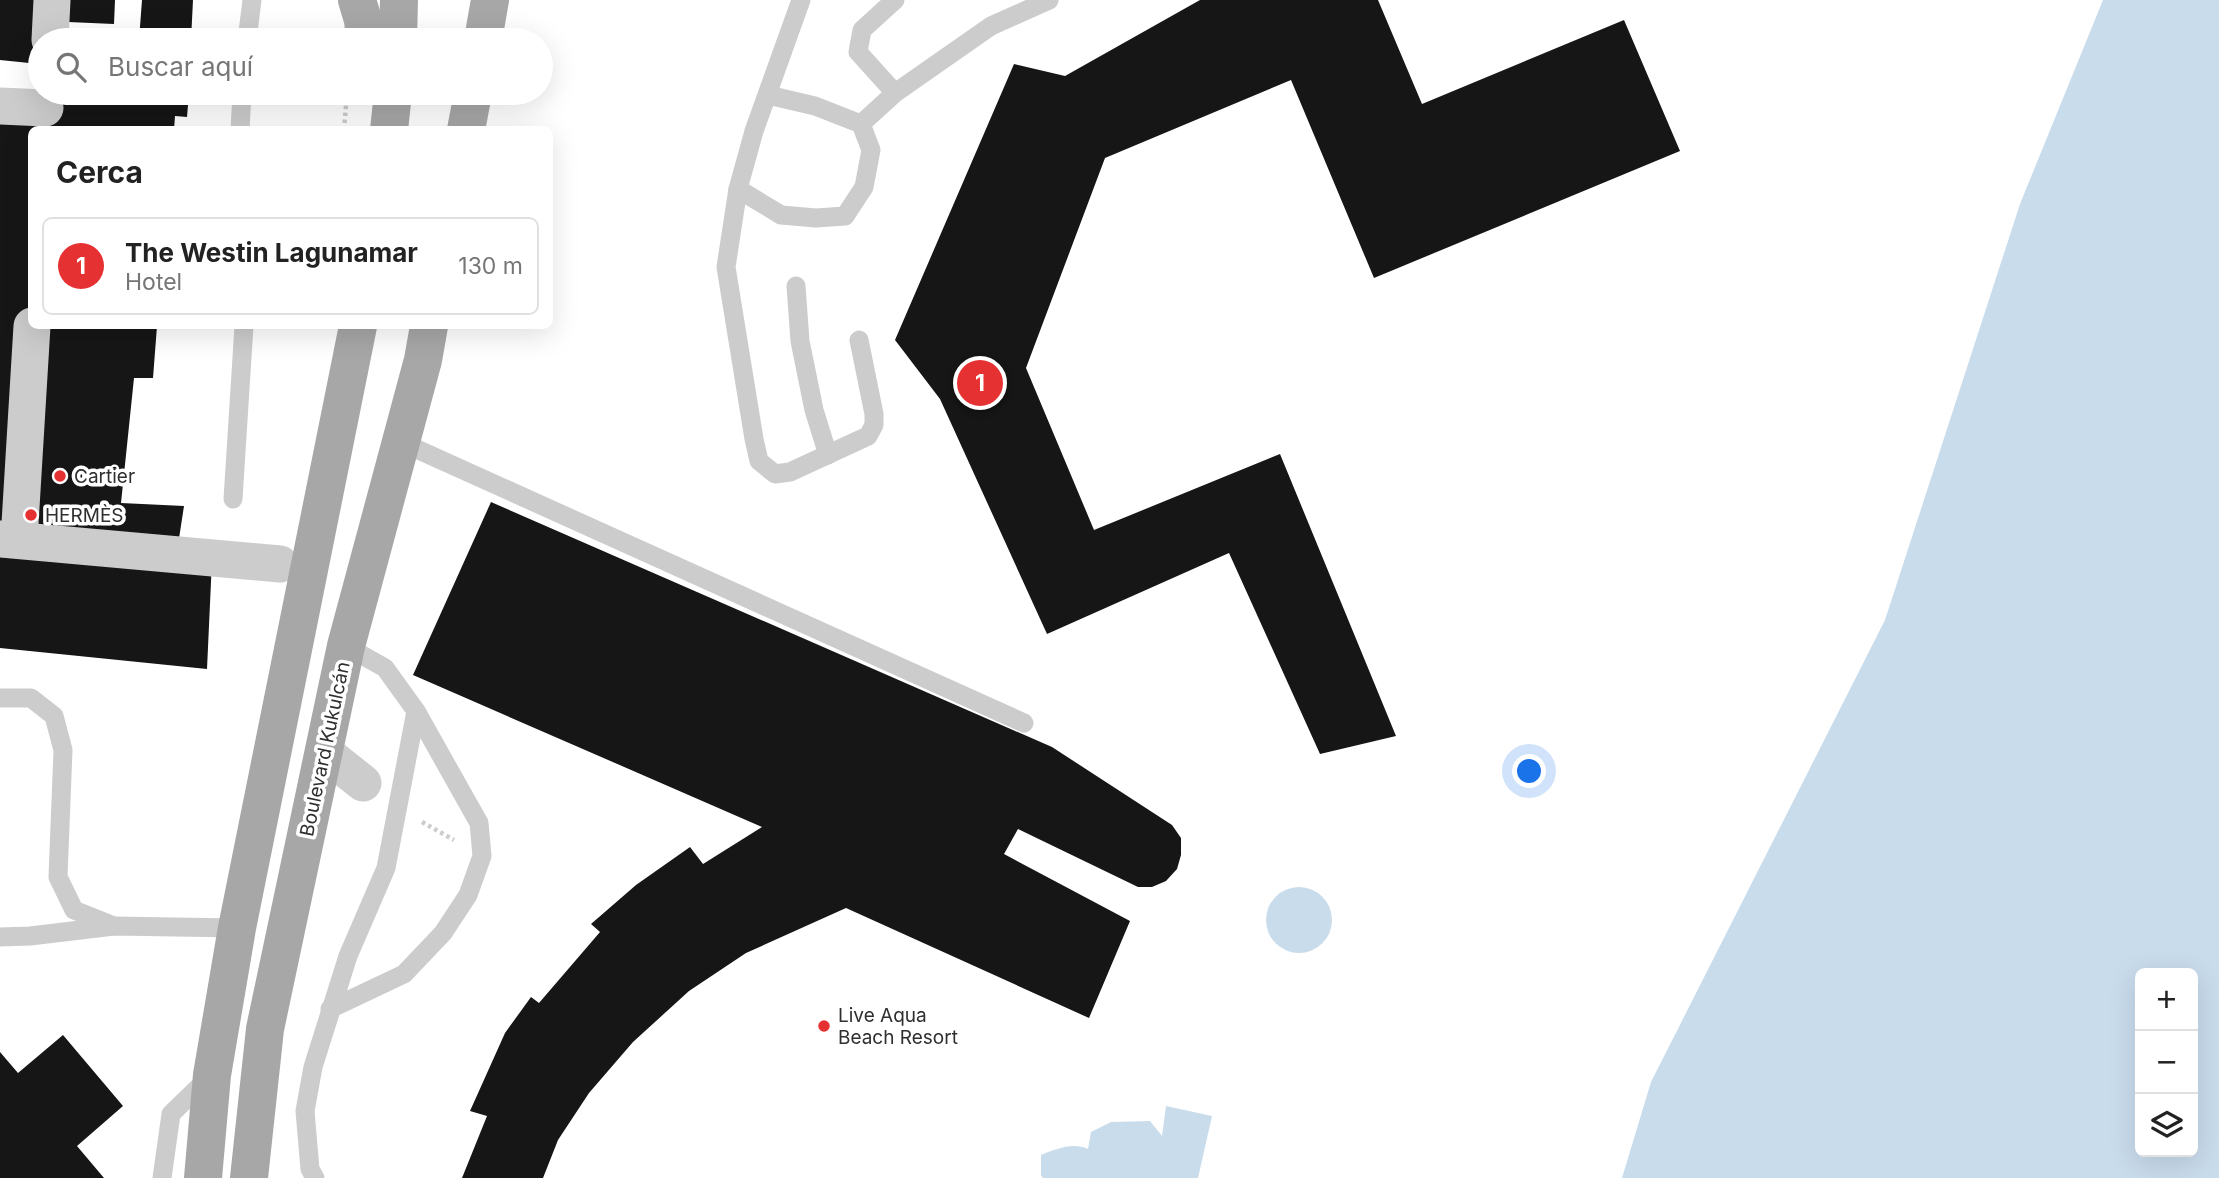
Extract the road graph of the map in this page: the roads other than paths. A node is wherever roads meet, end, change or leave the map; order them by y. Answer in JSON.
{"nodes":[{"id":1,"x":52,"y":0,"type":"edge"},
{"id":2,"x":252,"y":0,"type":"edge"},
{"id":3,"x":357,"y":0,"type":"edge"},
{"id":4,"x":399,"y":0,"type":"edge"},
{"id":5,"x":490,"y":0,"type":"edge"},
{"id":6,"x":801,"y":0,"type":"edge"},
{"id":7,"x":895,"y":0,"type":"edge"},
{"id":8,"x":1049,"y":0,"type":"edge"},
{"id":9,"x":51,"y":28,"type":"edge"},
{"id":10,"x":248,"y":28,"type":"edge"},
{"id":11,"x":364,"y":28,"type":"edge"},
{"id":12,"x":398,"y":28,"type":"edge"},
{"id":13,"x":485,"y":28,"type":"edge"},
{"id":14,"x":895,"y":93,"type":"junction"},
{"id":15,"x":768,"y":95,"type":"junction"},
{"id":16,"x":241,"y":105,"type":"edge"},
{"id":17,"x":370,"y":105,"type":"edge"},
{"id":18,"x":392,"y":105,"type":"edge"},
{"id":19,"x":471,"y":105,"type":"edge"},
{"id":20,"x":0,"y":106,"type":"edge"},
{"id":21,"x":45,"y":110,"type":"edge"},
{"id":22,"x":861,"y":124,"type":"junction"},
{"id":23,"x":240,"y":126,"type":"edge"},
{"id":24,"x":373,"y":126,"type":"edge"},
{"id":25,"x":389,"y":126,"type":"edge"},
{"id":26,"x":467,"y":126,"type":"edge"},
{"id":27,"x":738,"y":190,"type":"junction"},
{"id":28,"x":796,"y":286,"type":"dead end"},
{"id":29,"x":32,"y":329,"type":"edge"},
{"id":30,"x":244,"y":329,"type":"edge"},
{"id":31,"x":357,"y":329,"type":"edge"},
{"id":32,"x":428,"y":329,"type":"edge"},
{"id":33,"x":859,"y":340,"type":"dead end"},
{"id":34,"x":401,"y":442,"type":"junction"},
{"id":35,"x":828,"y":455,"type":"junction"},
{"id":36,"x":233,"y":499,"type":"dead end"},
{"id":37,"x":9,"y":539,"type":"edge"},
{"id":38,"x":280,"y":564,"type":"dead end"},
{"id":39,"x":346,"y":646,"type":"junction"},
{"id":40,"x":0,"y":698,"type":"edge"},
{"id":41,"x":416,"y":711,"type":"junction"},
{"id":42,"x":1024,"y":723,"type":"dead end"},
{"id":43,"x":324,"y":752,"type":"junction"},
{"id":44,"x":363,"y":783,"type":"dead end"},
{"id":45,"x":114,"y":926,"type":"junction"},
{"id":46,"x":237,"y":928,"type":"junction"},
{"id":47,"x":0,"y":937,"type":"edge"},
{"id":48,"x":330,"y":1009,"type":"junction"},
{"id":49,"x":212,"y":1075,"type":"junction"},
{"id":50,"x":162,"y":1178,"type":"edge"},
{"id":51,"x":203,"y":1178,"type":"edge"},
{"id":52,"x":249,"y":1178,"type":"edge"},
{"id":53,"x":315,"y":1178,"type":"edge"}],
"edges":[{"from":1,"to":9,"type":"street"},
{"from":2,"to":10,"type":"lane"},
{"from":3,"to":11,"type":"main road"},
{"from":4,"to":12,"type":"main road"},
{"from":5,"to":13,"type":"main road"},
{"from":6,"to":15,"type":"lane"},
{"from":7,"to":14,"type":"lane"},
{"from":8,"to":14,"type":"lane"},
{"from":14,"to":22,"type":"lane"},
{"from":15,"to":22,"type":"lane"},
{"from":15,"to":27,"type":"lane"},
{"from":16,"to":23,"type":"lane"},
{"from":17,"to":24,"type":"main road"},
{"from":18,"to":25,"type":"main road"},
{"from":19,"to":26,"type":"main road"},
{"from":20,"to":21,"type":"street"},
{"from":22,"to":27,"type":"lane"},
{"from":27,"to":35,"type":"lane"},
{"from":28,"to":35,"type":"lane"},
{"from":29,"to":37,"type":"street"},
{"from":30,"to":36,"type":"lane"},
{"from":31,"to":46,"type":"main road"},
{"from":32,"to":34,"type":"main road","name":"Boulevard Kukulcán"},
{"from":33,"to":35,"type":"lane"},
{"from":34,"to":39,"type":"main road","name":"Boulevard Kukulcán"},
{"from":34,"to":42,"type":"lane"},
{"from":37,"to":38,"type":"street"},
{"from":39,"to":41,"type":"lane"},
{"from":39,"to":43,"type":"main road","name":"Boulevard Kukulcán"},
{"from":40,"to":45,"type":"lane"},
{"from":41,"to":48,"type":"lane"},
{"from":41,"to":48,"type":"lane"},
{"from":43,"to":44,"type":"street"},
{"from":43,"to":52,"type":"main road","name":"Boulevard Kukulcán"},
{"from":45,"to":46,"type":"lane"},
{"from":45,"to":47,"type":"lane"},
{"from":46,"to":49,"type":"main road"},
{"from":48,"to":53,"type":"lane"},
{"from":49,"to":50,"type":"lane"},
{"from":49,"to":51,"type":"main road"}]}
